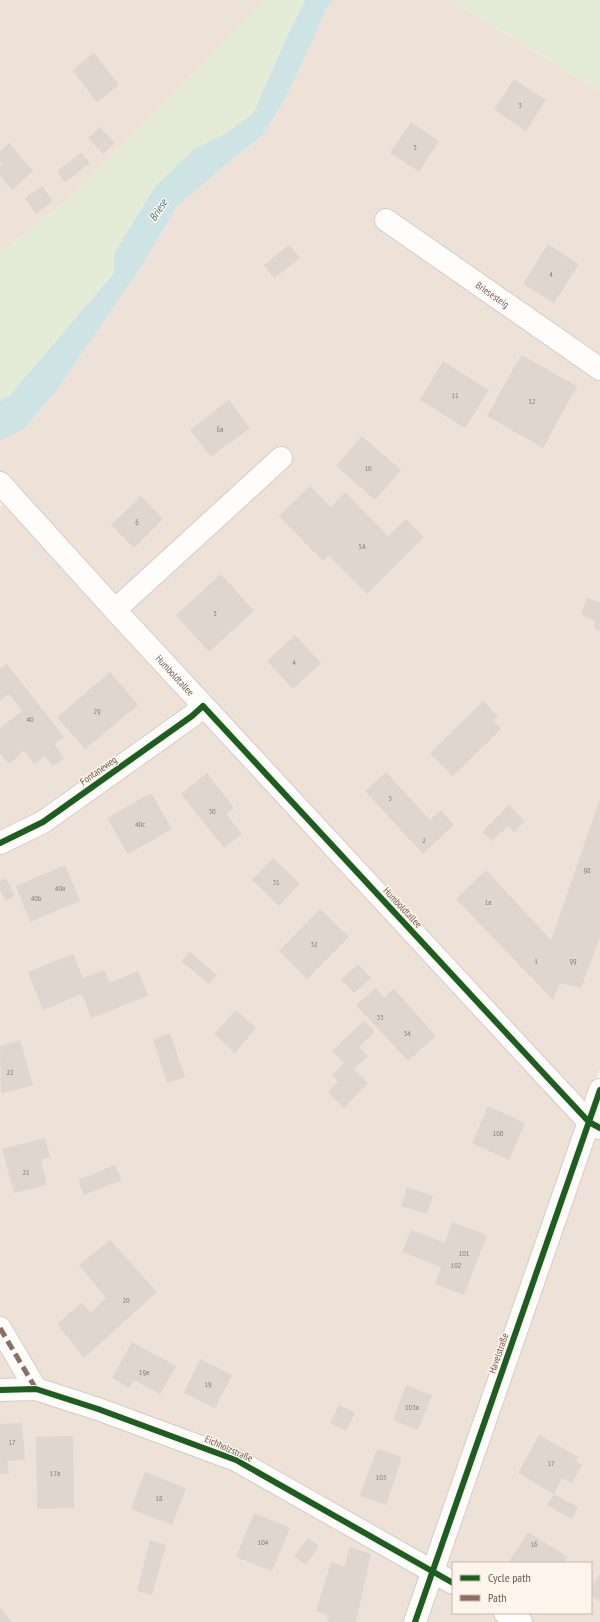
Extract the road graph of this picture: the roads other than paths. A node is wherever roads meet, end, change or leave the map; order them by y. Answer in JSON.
{"nodes":[{"id":1,"x":386,"y":220,"type":"dead end"},
{"id":2,"x":600,"y":369,"type":"edge"},
{"id":3,"x":282,"y":458,"type":"dead end"},
{"id":4,"x":4,"y":487,"type":"edge"},
{"id":5,"x":115,"y":610,"type":"junction"},
{"id":6,"x":203,"y":706,"type":"junction"},
{"id":7,"x":0,"y":843,"type":"edge"},
{"id":8,"x":600,"y":1090,"type":"edge"},
{"id":9,"x":595,"y":1125,"type":"edge"},
{"id":10,"x":0,"y":1328,"type":"edge"},
{"id":11,"x":36,"y":1389,"type":"junction"},
{"id":12,"x":0,"y":1390,"type":"edge"},
{"id":13,"x":433,"y":1572,"type":"junction"},
{"id":14,"x":452,"y":1582,"type":"edge"},
{"id":15,"x":507,"y":1614,"type":"edge"},
{"id":16,"x":415,"y":1622,"type":"edge"},
{"id":17,"x":521,"y":1622,"type":"edge"}],
"edges":[{"from":1,"to":2,"type":"street","name":"Briesesteig"},
{"from":3,"to":5,"type":"street"},
{"from":4,"to":5,"type":"street","name":"Humboldtallee"},
{"from":5,"to":6,"type":"street","name":"Humboldtallee"},
{"from":6,"to":7,"type":"street","name":"Fontaneweg"},
{"from":6,"to":9,"type":"street","name":"Humboldtallee"},
{"from":8,"to":9,"type":"street","name":"Havelstraße"},
{"from":9,"to":13,"type":"street","name":"Havelstraße"},
{"from":10,"to":11,"type":"street"},
{"from":11,"to":12,"type":"street","name":"Eichholzstraße"},
{"from":11,"to":13,"type":"street","name":"Eichholzstraße"},
{"from":13,"to":14,"type":"street","name":"Eichholzstraße"},
{"from":13,"to":16,"type":"street","name":"Havelstraße"},
{"from":15,"to":17,"type":"street"}]}
